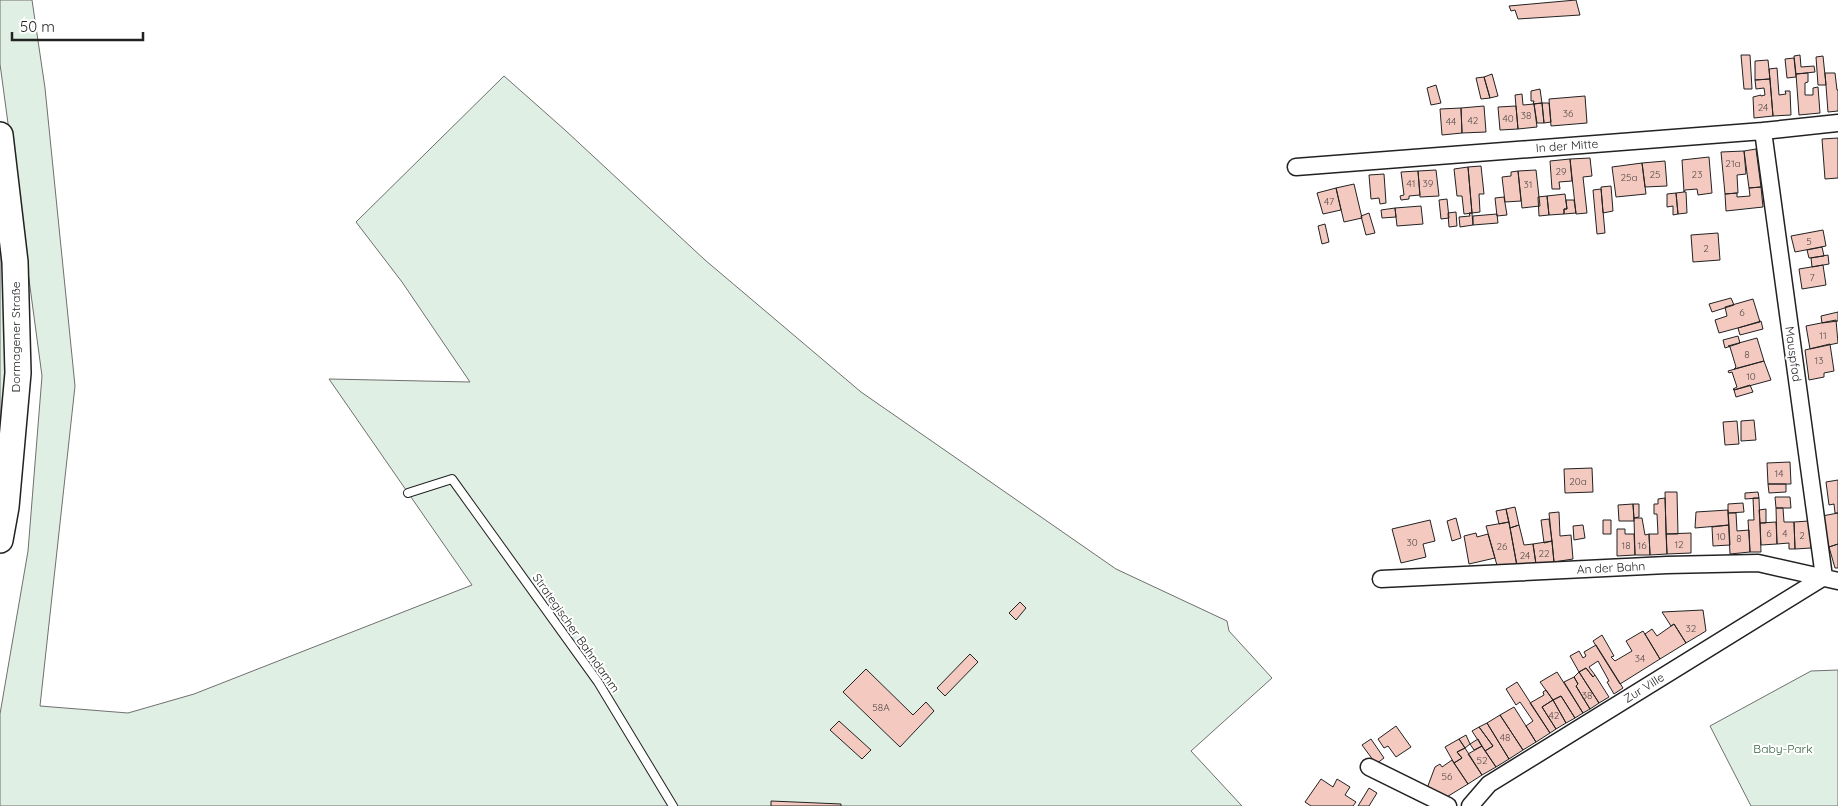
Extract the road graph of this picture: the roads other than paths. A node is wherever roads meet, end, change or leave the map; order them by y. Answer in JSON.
{"nodes":[{"id":1,"x":1838,"y":123,"type":"edge"},
{"id":2,"x":1763,"y":131,"type":"junction"},
{"id":3,"x":0,"y":135,"type":"edge"},
{"id":4,"x":1296,"y":167,"type":"dead end"},
{"id":5,"x":408,"y":492,"type":"dead end"},
{"id":6,"x":0,"y":540,"type":"edge"},
{"id":7,"x":1382,"y":579,"type":"dead end"},
{"id":8,"x":1831,"y":579,"type":"edge"},
{"id":9,"x":1369,"y":767,"type":"dead end"},
{"id":10,"x":673,"y":806,"type":"edge"},
{"id":11,"x":1448,"y":806,"type":"edge"},
{"id":12,"x":1470,"y":806,"type":"edge"}],
"edges":[{"from":1,"to":2,"type":"street","name":"In der Mitte"},
{"from":2,"to":4,"type":"street","name":"In der Mitte"},
{"from":2,"to":8,"type":"street","name":"Mauspfad"},
{"from":3,"to":6,"type":"main road","name":"Dormagener Straße"},
{"from":5,"to":10,"type":"lane","name":"Strategischer Bahndamm"},
{"from":7,"to":8,"type":"street","name":"An der Bahn"},
{"from":8,"to":12,"type":"street","name":"Zur Ville"},
{"from":9,"to":11,"type":"street"}]}
